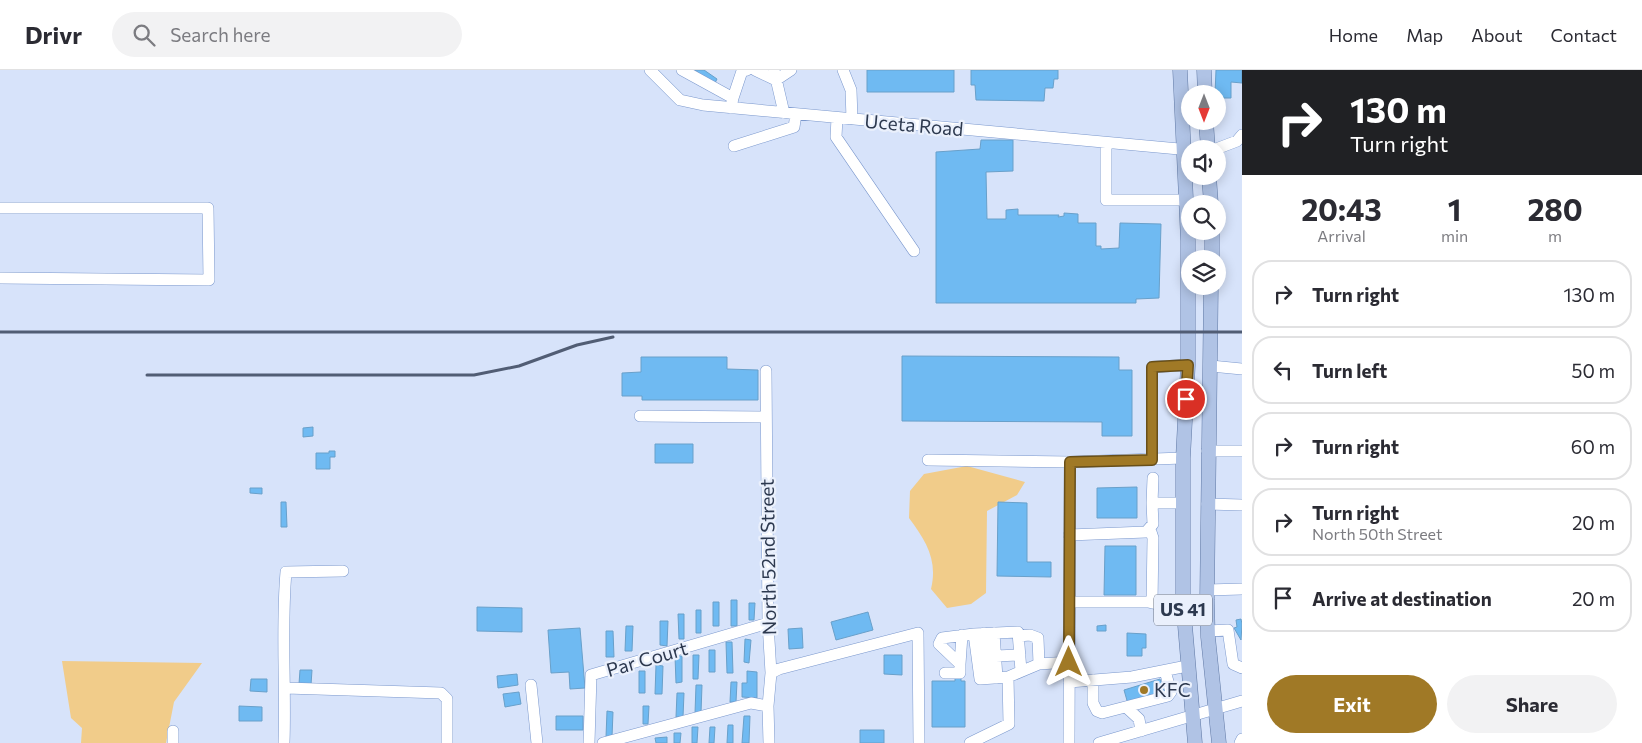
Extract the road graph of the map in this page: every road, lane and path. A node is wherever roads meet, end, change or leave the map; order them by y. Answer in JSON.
{"nodes":[{"id":1,"x":650,"y":70,"type":"edge"},
{"id":2,"x":682,"y":70,"type":"edge"},
{"id":3,"x":747,"y":70,"type":"edge"},
{"id":4,"x":755,"y":70,"type":"edge"},
{"id":5,"x":791,"y":70,"type":"edge"},
{"id":6,"x":843,"y":70,"type":"edge"},
{"id":7,"x":1180,"y":70,"type":"edge"},
{"id":8,"x":1204,"y":70,"type":"edge"},
{"id":9,"x":775,"y":75,"type":"edge"},
{"id":10,"x":1205,"y":85,"type":"edge"},
{"id":11,"x":732,"y":103,"type":"junction"},
{"id":12,"x":790,"y":113,"type":"junction"},
{"id":13,"x":838,"y":118,"type":"junction"},
{"id":14,"x":852,"y":119,"type":"junction"},
{"id":15,"x":1242,"y":136,"type":"edge"},
{"id":16,"x":1186,"y":140,"type":"edge"},
{"id":17,"x":1106,"y":143,"type":"junction"},
{"id":18,"x":1226,"y":145,"type":"edge"},
{"id":19,"x":734,"y":146,"type":"dead end"},
{"id":20,"x":1181,"y":149,"type":"edge"},
{"id":21,"x":1181,"y":200,"type":"edge"},
{"id":22,"x":0,"y":208,"type":"edge"},
{"id":23,"x":1187,"y":240,"type":"edge"},
{"id":24,"x":914,"y":251,"type":"dead end"},
{"id":25,"x":0,"y":278,"type":"edge"},
{"id":26,"x":1211,"y":295,"type":"edge"},
{"id":27,"x":1188,"y":365,"type":"junction"},
{"id":28,"x":1211,"y":366,"type":"junction"},
{"id":29,"x":1242,"y":369,"type":"edge"},
{"id":30,"x":766,"y":370,"type":"dead end"},
{"id":31,"x":640,"y":416,"type":"dead end"},
{"id":32,"x":766,"y":417,"type":"junction"},
{"id":33,"x":1207,"y":451,"type":"junction"},
{"id":34,"x":1242,"y":451,"type":"edge"},
{"id":35,"x":1183,"y":458,"type":"junction"},
{"id":36,"x":928,"y":460,"type":"dead end"},
{"id":37,"x":1152,"y":460,"type":"junction"},
{"id":38,"x":1070,"y":462,"type":"junction"},
{"id":39,"x":1153,"y":478,"type":"dead end"},
{"id":40,"x":1152,"y":503,"type":"junction"},
{"id":41,"x":1183,"y":503,"type":"junction"},
{"id":42,"x":1207,"y":504,"type":"junction"},
{"id":43,"x":1242,"y":505,"type":"edge"},
{"id":44,"x":1150,"y":529,"type":"junction"},
{"id":45,"x":1069,"y":535,"type":"junction"},
{"id":46,"x":343,"y":571,"type":"dead end"},
{"id":47,"x":1242,"y":589,"type":"edge"},
{"id":48,"x":1207,"y":590,"type":"junction"},
{"id":49,"x":1069,"y":602,"type":"junction"},
{"id":50,"x":1152,"y":603,"type":"junction"},
{"id":51,"x":1184,"y":610,"type":"junction"},
{"id":52,"x":768,"y":623,"type":"junction"},
{"id":53,"x":1208,"y":631,"type":"junction"},
{"id":54,"x":984,"y":633,"type":"junction"},
{"id":55,"x":962,"y":635,"type":"junction"},
{"id":56,"x":1018,"y":636,"type":"junction"},
{"id":57,"x":1020,"y":655,"type":"junction"},
{"id":58,"x":996,"y":656,"type":"junction"},
{"id":59,"x":1069,"y":662,"type":"junction"},
{"id":60,"x":960,"y":664,"type":"junction"},
{"id":61,"x":1039,"y":664,"type":"junction"},
{"id":62,"x":1187,"y":666,"type":"junction"},
{"id":63,"x":1242,"y":668,"type":"edge"},
{"id":64,"x":1021,"y":671,"type":"junction"},
{"id":65,"x":1166,"y":671,"type":"junction"},
{"id":66,"x":771,"y":673,"type":"junction"},
{"id":67,"x":945,"y":673,"type":"dead end"},
{"id":68,"x":998,"y":678,"type":"junction"},
{"id":69,"x":1093,"y":680,"type":"junction"},
{"id":70,"x":1069,"y":682,"type":"junction"},
{"id":71,"x":531,"y":685,"type":"dead end"},
{"id":72,"x":286,"y":688,"type":"junction"},
{"id":73,"x":1242,"y":701,"type":"edge"},
{"id":74,"x":768,"y":706,"type":"junction"},
{"id":75,"x":1127,"y":708,"type":"junction"},
{"id":76,"x":1215,"y":709,"type":"junction"},
{"id":77,"x":1192,"y":716,"type":"junction"},
{"id":78,"x":1141,"y":731,"type":"junction"},
{"id":79,"x":1242,"y":739,"type":"edge"},
{"id":80,"x":284,"y":743,"type":"edge"},
{"id":81,"x":447,"y":743,"type":"edge"},
{"id":82,"x":537,"y":743,"type":"edge"},
{"id":83,"x":589,"y":743,"type":"edge"},
{"id":84,"x":603,"y":743,"type":"edge"},
{"id":85,"x":769,"y":743,"type":"edge"},
{"id":86,"x":919,"y":743,"type":"edge"},
{"id":87,"x":970,"y":743,"type":"edge"},
{"id":88,"x":1069,"y":743,"type":"edge"},
{"id":89,"x":1099,"y":743,"type":"edge"},
{"id":90,"x":1195,"y":743,"type":"edge"},
{"id":91,"x":1219,"y":743,"type":"edge"},
{"id":92,"x":1240,"y":743,"type":"edge"}],
"edges":[{"from":1,"to":11,"type":"street","name":"Uceta Road"},
{"from":2,"to":11,"type":"street"},
{"from":3,"to":11,"type":"street"},
{"from":4,"to":9,"type":"street"},
{"from":5,"to":9,"type":"street"},
{"from":6,"to":14,"type":"street"},
{"from":7,"to":16,"type":"main road","number":"US 41"},
{"from":8,"to":10,"type":"main road"},
{"from":9,"to":12,"type":"street"},
{"from":11,"to":12,"type":"street","name":"Uceta Road"},
{"from":12,"to":13,"type":"street","name":"Uceta Road"},
{"from":12,"to":19,"type":"street"},
{"from":13,"to":14,"type":"street","name":"Uceta Road"},
{"from":13,"to":24,"type":"street"},
{"from":14,"to":17,"type":"street","name":"Uceta Road"},
{"from":15,"to":18,"type":"street"},
{"from":17,"to":20,"type":"street","name":"Uceta Road"},
{"from":17,"to":21,"type":"street"},
{"from":22,"to":25,"type":"street"},
{"from":23,"to":27,"type":"main road","number":"US 41"},
{"from":26,"to":28,"type":"main road","number":"US 41"},
{"from":27,"to":28,"type":"main road"},
{"from":27,"to":35,"type":"main road","number":"US 41"},
{"from":27,"to":37,"type":"street"},
{"from":28,"to":29,"type":"street"},
{"from":28,"to":33,"type":"main road","number":"US 41"},
{"from":30,"to":32,"type":"street","name":"North 52nd Street"},
{"from":31,"to":32,"type":"street"},
{"from":32,"to":52,"type":"street","name":"North 52nd Street"},
{"from":33,"to":34,"type":"street"},
{"from":33,"to":42,"type":"main road","number":"US 41"},
{"from":35,"to":37,"type":"street"},
{"from":35,"to":41,"type":"main road","number":"US 41"},
{"from":36,"to":38,"type":"street"},
{"from":37,"to":38,"type":"street"},
{"from":38,"to":45,"type":"street"},
{"from":39,"to":40,"type":"street"},
{"from":40,"to":41,"type":"street"},
{"from":40,"to":44,"type":"street"},
{"from":41,"to":42,"type":"main road"},
{"from":41,"to":51,"type":"main road","number":"US 41"},
{"from":42,"to":43,"type":"street"},
{"from":42,"to":48,"type":"main road","number":"US 41"},
{"from":44,"to":45,"type":"street"},
{"from":44,"to":50,"type":"street"},
{"from":45,"to":49,"type":"street"},
{"from":46,"to":72,"type":"street"},
{"from":47,"to":48,"type":"street"},
{"from":48,"to":53,"type":"main road","number":"US 41"},
{"from":49,"to":50,"type":"street"},
{"from":49,"to":59,"type":"street"},
{"from":50,"to":51,"type":"street"},
{"from":51,"to":62,"type":"main road","number":"US 41"},
{"from":52,"to":66,"type":"street","name":"North 52nd Street"},
{"from":52,"to":83,"type":"street","name":"Par Court"},
{"from":53,"to":63,"type":"street"},
{"from":53,"to":76,"type":"main road","number":"US 41"},
{"from":54,"to":55,"type":"street"},
{"from":54,"to":56,"type":"street"},
{"from":54,"to":58,"type":"street"},
{"from":54,"to":68,"type":"street"},
{"from":55,"to":60,"type":"street"},
{"from":55,"to":60,"type":"street"},
{"from":56,"to":57,"type":"street"},
{"from":56,"to":61,"type":"street"},
{"from":57,"to":58,"type":"street"},
{"from":57,"to":64,"type":"street"},
{"from":58,"to":68,"type":"street"},
{"from":59,"to":61,"type":"street"},
{"from":59,"to":70,"type":"street"},
{"from":60,"to":67,"type":"street"},
{"from":61,"to":64,"type":"street"},
{"from":62,"to":65,"type":"street"},
{"from":62,"to":77,"type":"main road","number":"US 41"},
{"from":64,"to":68,"type":"street"},
{"from":65,"to":69,"type":"street"},
{"from":65,"to":75,"type":"street"},
{"from":66,"to":74,"type":"street","name":"North 52nd Street"},
{"from":66,"to":86,"type":"street"},
{"from":68,"to":87,"type":"street"},
{"from":69,"to":70,"type":"street"},
{"from":69,"to":75,"type":"street"},
{"from":70,"to":88,"type":"street"},
{"from":71,"to":82,"type":"street"},
{"from":72,"to":80,"type":"street"},
{"from":72,"to":81,"type":"street"},
{"from":73,"to":76,"type":"street"},
{"from":74,"to":84,"type":"street"},
{"from":74,"to":85,"type":"street","name":"North 52nd Street"},
{"from":75,"to":78,"type":"street"},
{"from":76,"to":77,"type":"street"},
{"from":76,"to":91,"type":"main road","number":"US 41"},
{"from":77,"to":78,"type":"street"},
{"from":77,"to":90,"type":"main road","number":"US 41"},
{"from":78,"to":89,"type":"street"},
{"from":79,"to":92,"type":"street"}]}
